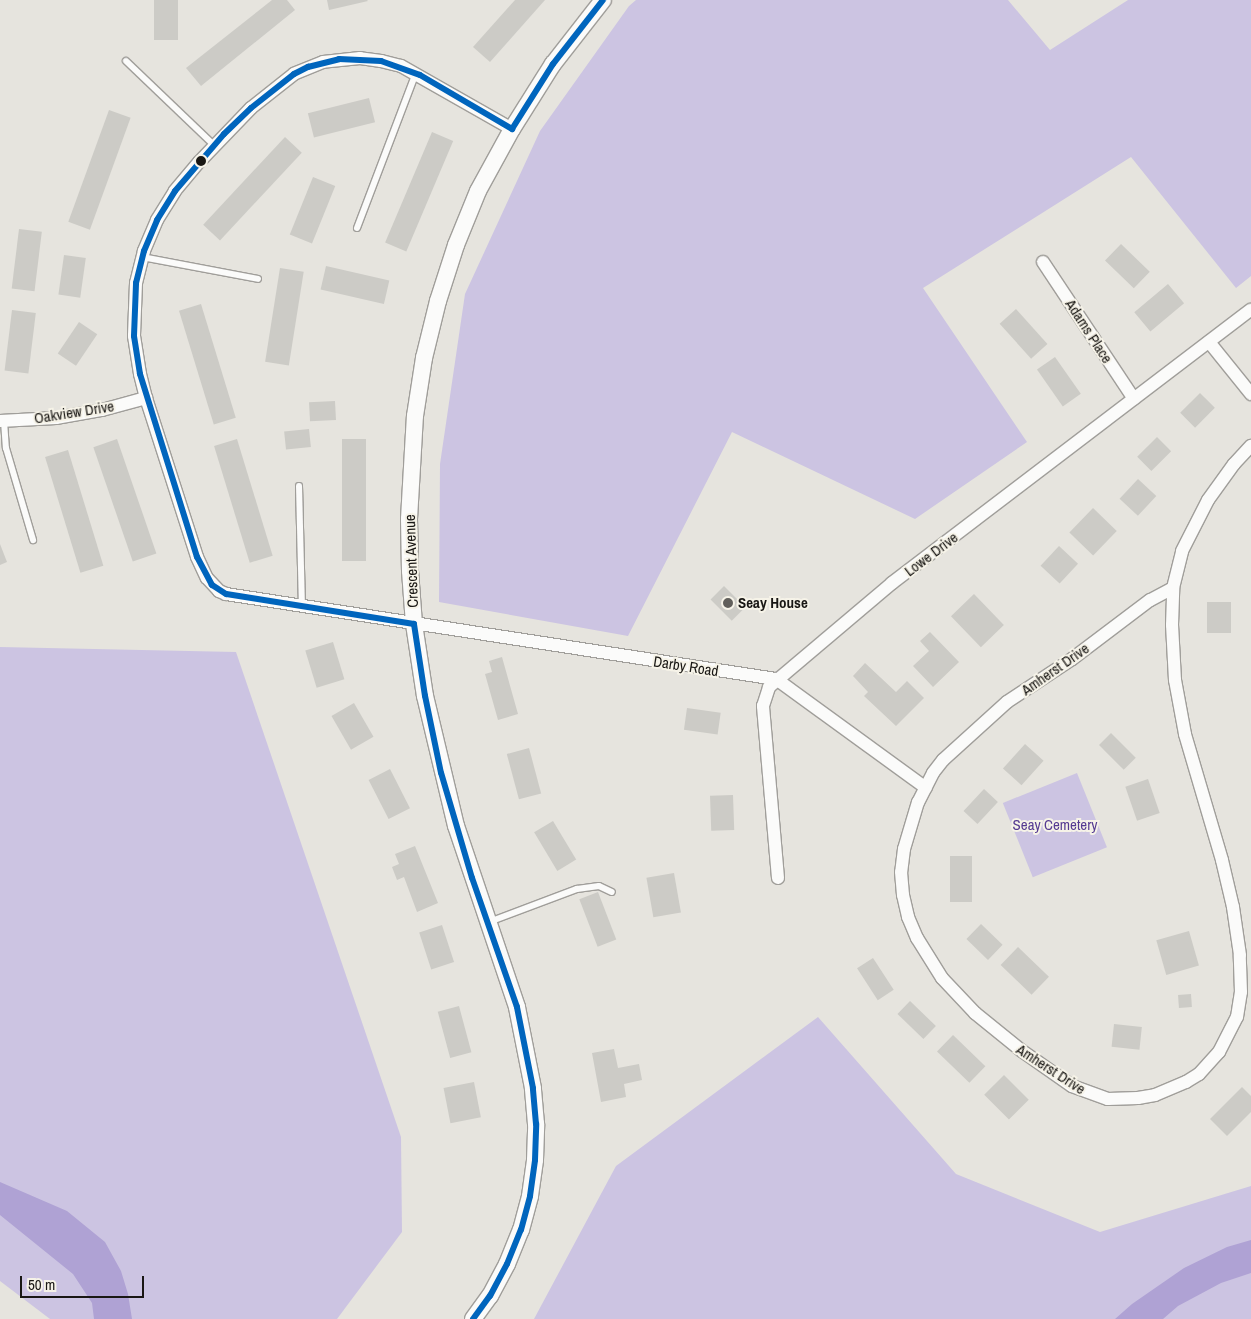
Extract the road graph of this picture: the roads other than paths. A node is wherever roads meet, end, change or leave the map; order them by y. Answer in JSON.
{"nodes":[{"id":1,"x":603,"y":0,"type":"edge"},
{"id":2,"x":126,"y":61,"type":"dead end"},
{"id":3,"x":416,"y":73,"type":"junction"},
{"id":4,"x":512,"y":129,"type":"junction"},
{"id":5,"x":214,"y":145,"type":"junction"},
{"id":6,"x":357,"y":228,"type":"dead end"},
{"id":7,"x":142,"y":257,"type":"junction"},
{"id":8,"x":1044,"y":262,"type":"dead end"},
{"id":9,"x":258,"y":279,"type":"dead end"},
{"id":10,"x":1251,"y":310,"type":"edge"},
{"id":11,"x":1209,"y":342,"type":"junction"},
{"id":12,"x":1251,"y":394,"type":"edge"},
{"id":13,"x":146,"y":398,"type":"junction"},
{"id":14,"x":1134,"y":399,"type":"junction"},
{"id":15,"x":2,"y":421,"type":"edge"},
{"id":16,"x":1251,"y":446,"type":"edge"},
{"id":17,"x":300,"y":486,"type":"dead end"},
{"id":18,"x":32,"y":540,"type":"dead end"},
{"id":19,"x":1173,"y":588,"type":"junction"},
{"id":20,"x":302,"y":606,"type":"junction"},
{"id":21,"x":414,"y":624,"type":"junction"},
{"id":22,"x":776,"y":679,"type":"junction"},
{"id":23,"x":926,"y":788,"type":"junction"},
{"id":24,"x":778,"y":878,"type":"dead end"},
{"id":25,"x":612,"y":892,"type":"dead end"},
{"id":26,"x":489,"y":922,"type":"junction"},
{"id":27,"x":473,"y":1319,"type":"edge"}],
"edges":[{"from":1,"to":4,"type":"street","name":"Crescent Avenue"},
{"from":2,"to":5,"type":"lane"},
{"from":3,"to":4,"type":"street","name":"Darby Road"},
{"from":3,"to":5,"type":"street","name":"Darby Road"},
{"from":3,"to":6,"type":"lane"},
{"from":4,"to":21,"type":"street","name":"Crescent Avenue"},
{"from":5,"to":7,"type":"street","name":"Darby Road"},
{"from":7,"to":9,"type":"lane"},
{"from":7,"to":13,"type":"street","name":"Darby Road"},
{"from":8,"to":14,"type":"street","name":"Adams Place"},
{"from":10,"to":11,"type":"street","name":"Lowe Drive"},
{"from":11,"to":12,"type":"street"},
{"from":11,"to":14,"type":"street","name":"Lowe Drive"},
{"from":13,"to":15,"type":"street","name":"Oakview Drive"},
{"from":13,"to":20,"type":"street","name":"Darby Road"},
{"from":14,"to":22,"type":"street","name":"Lowe Drive"},
{"from":15,"to":18,"type":"lane"},
{"from":16,"to":19,"type":"street","name":"Amherst Drive"},
{"from":17,"to":20,"type":"lane"},
{"from":19,"to":23,"type":"street","name":"Amherst Drive"},
{"from":19,"to":23,"type":"street","name":"Amherst Drive"},
{"from":20,"to":21,"type":"street","name":"Darby Road"},
{"from":21,"to":22,"type":"street","name":"Darby Road"},
{"from":21,"to":26,"type":"street","name":"Crescent Avenue"},
{"from":22,"to":23,"type":"street","name":"Darby Road"},
{"from":22,"to":24,"type":"street","name":"Lowe Drive"},
{"from":25,"to":26,"type":"lane"},
{"from":26,"to":27,"type":"street","name":"Crescent Avenue"}]}
